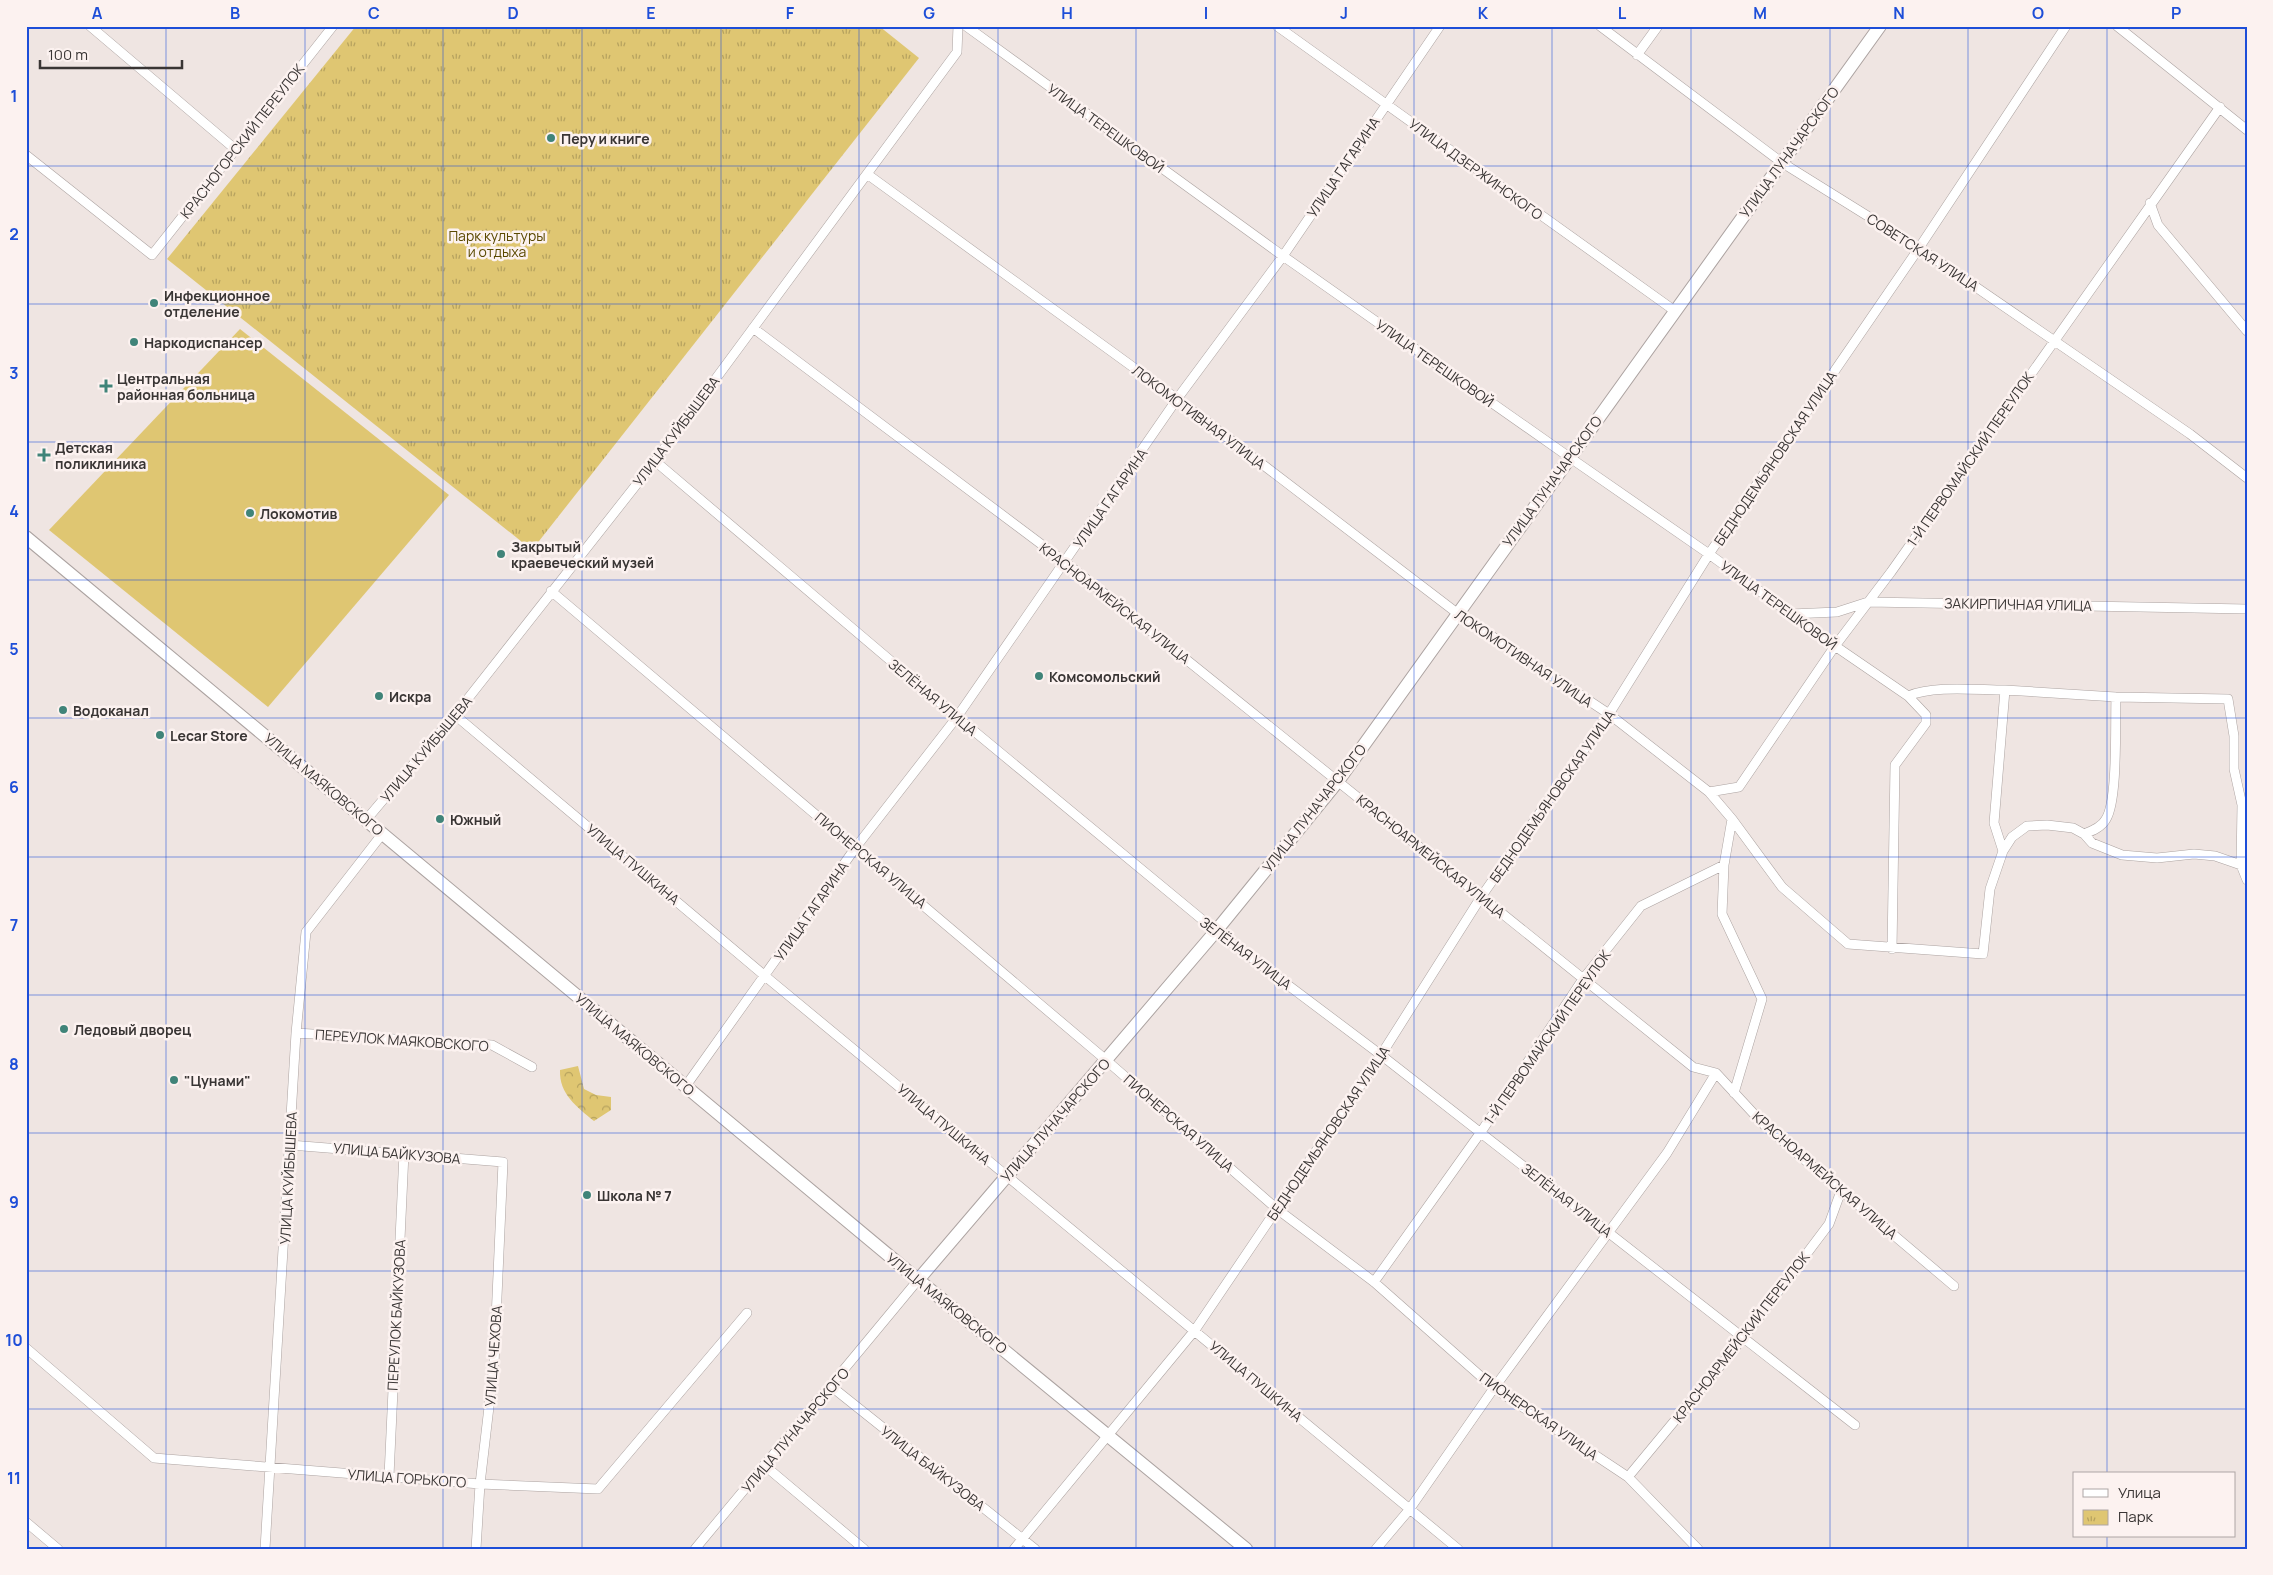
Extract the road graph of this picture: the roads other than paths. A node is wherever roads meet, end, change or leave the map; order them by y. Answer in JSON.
{"nodes":[{"id":1,"x":90,"y":26,"type":"edge"},
{"id":2,"x":333,"y":26,"type":"edge"},
{"id":3,"x":958,"y":26,"type":"edge"},
{"id":4,"x":966,"y":26,"type":"edge"},
{"id":5,"x":1277,"y":26,"type":"edge"},
{"id":6,"x":1440,"y":26,"type":"edge"},
{"id":7,"x":1600,"y":26,"type":"edge"},
{"id":8,"x":1658,"y":26,"type":"edge"},
{"id":9,"x":1880,"y":26,"type":"edge"},
{"id":10,"x":2066,"y":26,"type":"edge"},
{"id":11,"x":2117,"y":26,"type":"edge"},
{"id":12,"x":1637,"y":55,"type":"junction"},
{"id":13,"x":1386,"y":104,"type":"junction"},
{"id":14,"x":2220,"y":107,"type":"junction"},
{"id":15,"x":2247,"y":130,"type":"edge"},
{"id":16,"x":235,"y":149,"type":"junction"},
{"id":17,"x":26,"y":155,"type":"edge"},
{"id":18,"x":1781,"y":162,"type":"junction"},
{"id":19,"x":867,"y":174,"type":"junction"},
{"id":20,"x":2150,"y":203,"type":"junction"},
{"id":21,"x":1919,"y":248,"type":"junction"},
{"id":22,"x":1283,"y":256,"type":"junction"},
{"id":23,"x":1675,"y":312,"type":"junction"},
{"id":24,"x":753,"y":328,"type":"junction"},
{"id":25,"x":2247,"y":331,"type":"edge"},
{"id":26,"x":2054,"y":341,"type":"junction"},
{"id":27,"x":1177,"y":399,"type":"junction"},
{"id":28,"x":1569,"y":457,"type":"junction"},
{"id":29,"x":655,"y":461,"type":"junction"},
{"id":30,"x":2247,"y":478,"type":"edge"},
{"id":31,"x":26,"y":537,"type":"edge"},
{"id":32,"x":1709,"y":554,"type":"junction"},
{"id":33,"x":1065,"y":562,"type":"junction"},
{"id":34,"x":551,"y":591,"type":"junction"},
{"id":35,"x":1868,"y":602,"type":"junction"},
{"id":36,"x":2247,"y":609,"type":"edge"},
{"id":37,"x":1456,"y":613,"type":"junction"},
{"id":38,"x":1791,"y":614,"type":"junction"},
{"id":39,"x":1836,"y":646,"type":"junction"},
{"id":40,"x":2005,"y":690,"type":"junction"},
{"id":41,"x":1908,"y":696,"type":"junction"},
{"id":42,"x":2116,"y":697,"type":"junction"},
{"id":43,"x":1610,"y":714,"type":"junction"},
{"id":44,"x":455,"y":715,"type":"junction"},
{"id":45,"x":957,"y":717,"type":"junction"},
{"id":46,"x":1338,"y":781,"type":"junction"},
{"id":47,"x":1709,"y":792,"type":"junction"},
{"id":48,"x":1732,"y":819,"type":"junction"},
{"id":49,"x":366,"y":820,"type":"junction"},
{"id":50,"x":383,"y":834,"type":"junction"},
{"id":51,"x":2084,"y":834,"type":"junction"},
{"id":52,"x":856,"y":847,"type":"junction"},
{"id":53,"x":2003,"y":851,"type":"junction"},
{"id":54,"x":1724,"y":865,"type":"junction"},
{"id":55,"x":2241,"y":865,"type":"junction"},
{"id":56,"x":2247,"y":880,"type":"edge"},
{"id":57,"x":1481,"y":897,"type":"junction"},
{"id":58,"x":1216,"y":931,"type":"junction"},
{"id":59,"x":1892,"y":948,"type":"junction"},
{"id":60,"x":766,"y":976,"type":"junction"},
{"id":61,"x":1583,"y":980,"type":"junction"},
{"id":62,"x":296,"y":1033,"type":"junction"},
{"id":63,"x":1381,"y":1055,"type":"junction"},
{"id":64,"x":1106,"y":1060,"type":"junction"},
{"id":65,"x":532,"y":1067,"type":"dead end"},
{"id":66,"x":1716,"y":1073,"type":"junction"},
{"id":67,"x":686,"y":1086,"type":"junction"},
{"id":68,"x":1734,"y":1093,"type":"junction"},
{"id":69,"x":1481,"y":1132,"type":"junction"},
{"id":70,"x":290,"y":1144,"type":"junction"},
{"id":71,"x":404,"y":1153,"type":"junction"},
{"id":72,"x":503,"y":1162,"type":"joint"},
{"id":73,"x":1006,"y":1176,"type":"junction"},
{"id":74,"x":1841,"y":1191,"type":"junction"},
{"id":75,"x":1278,"y":1210,"type":"junction"},
{"id":76,"x":1608,"y":1232,"type":"junction"},
{"id":77,"x":918,"y":1280,"type":"junction"},
{"id":78,"x":1374,"y":1282,"type":"junction"},
{"id":79,"x":1954,"y":1286,"type":"dead end"},
{"id":80,"x":748,"y":1313,"type":"dead end"},
{"id":81,"x":1195,"y":1330,"type":"junction"},
{"id":82,"x":1744,"y":1337,"type":"junction"},
{"id":83,"x":26,"y":1348,"type":"edge"},
{"id":84,"x":832,"y":1387,"type":"junction"},
{"id":85,"x":1494,"y":1388,"type":"junction"},
{"id":86,"x":1854,"y":1425,"type":"dead end"},
{"id":87,"x":1109,"y":1435,"type":"junction"},
{"id":88,"x":764,"y":1465,"type":"junction"},
{"id":89,"x":271,"y":1469,"type":"junction"},
{"id":90,"x":388,"y":1476,"type":"junction"},
{"id":91,"x":1628,"y":1477,"type":"junction"},
{"id":92,"x":480,"y":1484,"type":"junction"},
{"id":93,"x":1409,"y":1510,"type":"junction"},
{"id":94,"x":26,"y":1522,"type":"edge"},
{"id":95,"x":1023,"y":1539,"type":"junction"},
{"id":96,"x":698,"y":1548,"type":"edge"},
{"id":97,"x":58,"y":1549,"type":"edge"},
{"id":98,"x":265,"y":1549,"type":"edge"},
{"id":99,"x":476,"y":1549,"type":"edge"},
{"id":100,"x":864,"y":1549,"type":"edge"},
{"id":101,"x":1014,"y":1549,"type":"edge"},
{"id":102,"x":1035,"y":1549,"type":"edge"},
{"id":103,"x":1246,"y":1549,"type":"edge"},
{"id":104,"x":1376,"y":1549,"type":"edge"},
{"id":105,"x":1458,"y":1549,"type":"edge"},
{"id":106,"x":1698,"y":1549,"type":"edge"}],
"edges":[{"from":1,"to":16,"type":"street"},
{"from":2,"to":16,"type":"street","name":"КРАСНОГОРСКИЙ ПЕРЕУЛОК"},
{"from":3,"to":19,"type":"street","name":"УЛИЦА КУЙБЫШЕВА"},
{"from":4,"to":22,"type":"street","name":"УЛИЦА ТЕРЕШКОВОЙ"},
{"from":5,"to":13,"type":"street","name":"УЛИЦА ДЗЕРЖИНСКОГО"},
{"from":6,"to":13,"type":"street","name":"УЛИЦА ГАГАРИНА"},
{"from":7,"to":12,"type":"street","name":"СОВЕТСКАЯ УЛИЦА"},
{"from":8,"to":12,"type":"street"},
{"from":9,"to":18,"type":"main road","name":"УЛИЦА ЛУНАЧАРСКОГО"},
{"from":10,"to":21,"type":"street","name":"БЕДНОДЕМЬЯНОВСКАЯ УЛИЦА"},
{"from":11,"to":14,"type":"street"},
{"from":12,"to":18,"type":"street","name":"СОВЕТСКАЯ УЛИЦА"},
{"from":13,"to":22,"type":"street","name":"УЛИЦА ГАГАРИНА"},
{"from":13,"to":23,"type":"street","name":"УЛИЦА ДЗЕРЖИНСКОГО"},
{"from":14,"to":15,"type":"street"},
{"from":14,"to":20,"type":"street","name":"1-Й ПЕРВОМАЙСКИЙ ПЕРЕУЛОК"},
{"from":16,"to":17,"type":"street","name":"КРАСНОГОРСКИЙ ПЕРЕУЛОК"},
{"from":18,"to":21,"type":"street","name":"СОВЕТСКАЯ УЛИЦА"},
{"from":18,"to":23,"type":"main road","name":"УЛИЦА ЛУНАЧАРСКОГО"},
{"from":19,"to":24,"type":"street","name":"УЛИЦА КУЙБЫШЕВА"},
{"from":19,"to":27,"type":"street","name":"ЛОКОМОТИВНАЯ УЛИЦА"},
{"from":20,"to":25,"type":"street"},
{"from":20,"to":26,"type":"street","name":"1-Й ПЕРВОМАЙСКИЙ ПЕРЕУЛОК"},
{"from":21,"to":26,"type":"street","name":"СОВЕТСКАЯ УЛИЦА"},
{"from":21,"to":32,"type":"street","name":"БЕДНОДЕМЬЯНОВСКАЯ УЛИЦА"},
{"from":22,"to":27,"type":"street","name":"УЛИЦА ГАГАРИНА"},
{"from":22,"to":28,"type":"street","name":"УЛИЦА ТЕРЕШКОВОЙ"},
{"from":23,"to":28,"type":"main road","name":"УЛИЦА ЛУНАЧАРСКОГО"},
{"from":24,"to":29,"type":"street","name":"УЛИЦА КУЙБЫШЕВА"},
{"from":24,"to":33,"type":"street","name":"КРАСНОАРМЕЙСКАЯ УЛИЦА"},
{"from":26,"to":30,"type":"street","name":"СОВЕТСКАЯ УЛИЦА"},
{"from":26,"to":35,"type":"street","name":"1-Й ПЕРВОМАЙСКИЙ ПЕРЕУЛОК"},
{"from":27,"to":33,"type":"street","name":"УЛИЦА ГАГАРИНА"},
{"from":27,"to":37,"type":"street","name":"ЛОКОМОТИВНАЯ УЛИЦА"},
{"from":28,"to":32,"type":"street","name":"УЛИЦА ТЕРЕШКОВОЙ"},
{"from":28,"to":37,"type":"main road","name":"УЛИЦА ЛУНАЧАРСКОГО"},
{"from":29,"to":34,"type":"street","name":"УЛИЦА КУЙБЫШЕВА"},
{"from":29,"to":45,"type":"street","name":"ЗЕЛЁНАЯ УЛИЦА"},
{"from":31,"to":49,"type":"main road","name":"УЛИЦА МАЯКОВСКОГО"},
{"from":32,"to":38,"type":"street","name":"УЛИЦА ТЕРЕШКОВОЙ"},
{"from":32,"to":43,"type":"street","name":"БЕДНОДЕМЬЯНОВСКАЯ УЛИЦА"},
{"from":33,"to":45,"type":"street","name":"УЛИЦА ГАГАРИНА"},
{"from":33,"to":46,"type":"street","name":"КРАСНОАРМЕЙСКАЯ УЛИЦА"},
{"from":34,"to":44,"type":"street","name":"УЛИЦА КУЙБЫШЕВА"},
{"from":34,"to":52,"type":"street","name":"ПИОНЕРСКАЯ УЛИЦА"},
{"from":35,"to":36,"type":"street","name":"ЗАКИРПИЧНАЯ УЛИЦА"},
{"from":35,"to":38,"type":"street","name":"ЗАКИРПИЧНАЯ УЛИЦА"},
{"from":35,"to":39,"type":"street","name":"1-Й ПЕРВОМАЙСКИЙ ПЕРЕУЛОК"},
{"from":37,"to":43,"type":"street","name":"ЛОКОМОТИВНАЯ УЛИЦА"},
{"from":37,"to":46,"type":"main road","name":"УЛИЦА ЛУНАЧАРСКОГО"},
{"from":38,"to":39,"type":"street","name":"УЛИЦА ТЕРЕШКОВОЙ"},
{"from":39,"to":41,"type":"street","name":"УЛИЦА ТЕРЕШКОВОЙ"},
{"from":39,"to":47,"type":"street","name":"1-Й ПЕРВОМАЙСКИЙ ПЕРЕУЛОК"},
{"from":40,"to":41,"type":"street"},
{"from":40,"to":42,"type":"street"},
{"from":40,"to":53,"type":"street"},
{"from":41,"to":59,"type":"street","name":"УЛИЦА ТЕРЕШКОВОЙ"},
{"from":42,"to":51,"type":"street"},
{"from":42,"to":55,"type":"street"},
{"from":43,"to":47,"type":"street","name":"ЛОКОМОТИВНАЯ УЛИЦА"},
{"from":43,"to":57,"type":"street","name":"БЕДНОДЕМЬЯНОВСКАЯ УЛИЦА"},
{"from":44,"to":49,"type":"street","name":"УЛИЦА КУЙБЫШЕВА"},
{"from":44,"to":60,"type":"street","name":"УЛИЦА ПУШКИНА"},
{"from":45,"to":52,"type":"street","name":"УЛИЦА ГАГАРИНА"},
{"from":45,"to":58,"type":"street","name":"ЗЕЛЁНАЯ УЛИЦА"},
{"from":46,"to":57,"type":"street","name":"КРАСНОАРМЕЙСКАЯ УЛИЦА"},
{"from":46,"to":58,"type":"main road","name":"УЛИЦА ЛУНАЧАРСКОГО"},
{"from":47,"to":48,"type":"street","name":"ЛОКОМОТИВНАЯ УЛИЦА"},
{"from":48,"to":54,"type":"street"},
{"from":48,"to":59,"type":"street","name":"ЛОКОМОТИВНАЯ УЛИЦА"},
{"from":49,"to":50,"type":"main road","name":"УЛИЦА МАЯКОВСКОГО"},
{"from":50,"to":62,"type":"street","name":"УЛИЦА КУЙБЫШЕВА"},
{"from":50,"to":67,"type":"main road","name":"УЛИЦА МАЯКОВСКОГО"},
{"from":51,"to":53,"type":"street","name":"ЛОКОМОТИВНАЯ УЛИЦА"},
{"from":51,"to":55,"type":"street","name":"ЛОКОМОТИВНАЯ УЛИЦА"},
{"from":52,"to":60,"type":"street","name":"УЛИЦА ГАГАРИНА"},
{"from":52,"to":64,"type":"street","name":"ПИОНЕРСКАЯ УЛИЦА"},
{"from":53,"to":59,"type":"street","name":"ЛОКОМОТИВНАЯ УЛИЦА"},
{"from":54,"to":61,"type":"street","name":"1-Й ПЕРВОМАЙСКИЙ ПЕРЕУЛОК"},
{"from":54,"to":68,"type":"street"},
{"from":55,"to":56,"type":"street"},
{"from":57,"to":61,"type":"street","name":"КРАСНОАРМЕЙСКАЯ УЛИЦА"},
{"from":57,"to":63,"type":"street","name":"БЕДНОДЕМЬЯНОВСКАЯ УЛИЦА"},
{"from":58,"to":63,"type":"street","name":"ЗЕЛЁНАЯ УЛИЦА"},
{"from":58,"to":64,"type":"main road","name":"УЛИЦА ЛУНАЧАРСКОГО"},
{"from":60,"to":67,"type":"street","name":"УЛИЦА ГАГАРИНА"},
{"from":60,"to":73,"type":"street","name":"УЛИЦА ПУШКИНА"},
{"from":61,"to":66,"type":"street","name":"КРАСНОАРМЕЙСКАЯ УЛИЦА"},
{"from":61,"to":69,"type":"street","name":"1-Й ПЕРВОМАЙСКИЙ ПЕРЕУЛОК"},
{"from":62,"to":65,"type":"street","name":"ПЕРЕУЛОК МАЯКОВСКОГО"},
{"from":62,"to":70,"type":"street","name":"УЛИЦА КУЙБЫШЕВА"},
{"from":63,"to":69,"type":"street","name":"ЗЕЛЁНАЯ УЛИЦА"},
{"from":63,"to":75,"type":"street","name":"БЕДНОДЕМЬЯНОВСКАЯ УЛИЦА"},
{"from":64,"to":73,"type":"main road","name":"УЛИЦА ЛУНАЧАРСКОГО"},
{"from":64,"to":75,"type":"street","name":"ПИОНЕРСКАЯ УЛИЦА"},
{"from":66,"to":68,"type":"street","name":"КРАСНОАРМЕЙСКАЯ УЛИЦА"},
{"from":66,"to":76,"type":"street"},
{"from":67,"to":77,"type":"main road","name":"УЛИЦА МАЯКОВСКОГО"},
{"from":68,"to":74,"type":"street","name":"КРАСНОАРМЕЙСКАЯ УЛИЦА"},
{"from":69,"to":76,"type":"street","name":"ЗЕЛЁНАЯ УЛИЦА"},
{"from":69,"to":78,"type":"street","name":"1-Й ПЕРВОМАЙСКИЙ ПЕРЕУЛОК"},
{"from":70,"to":71,"type":"street","name":"УЛИЦА БАЙКУЗОВА"},
{"from":70,"to":89,"type":"street","name":"УЛИЦА КУЙБЫШЕВА"},
{"from":71,"to":72,"type":"street","name":"УЛИЦА БАЙКУЗОВА"},
{"from":71,"to":90,"type":"street","name":"ПЕРЕУЛОК БАЙКУЗОВА"},
{"from":72,"to":92,"type":"street","name":"УЛИЦА ЧЕХОВА"},
{"from":73,"to":77,"type":"main road","name":"УЛИЦА ЛУНАЧАРСКОГО"},
{"from":73,"to":81,"type":"street","name":"УЛИЦА ПУШКИНА"},
{"from":74,"to":79,"type":"street","name":"КРАСНОАРМЕЙСКАЯ УЛИЦА"},
{"from":74,"to":82,"type":"street","name":"КРАСНОАРМЕЙСКИЙ ПЕРЕУЛОК"},
{"from":75,"to":78,"type":"street","name":"ПИОНЕРСКАЯ УЛИЦА"},
{"from":75,"to":81,"type":"street","name":"БЕДНОДЕМЬЯНОВСКАЯ УЛИЦА"},
{"from":76,"to":82,"type":"street","name":"ЗЕЛЁНАЯ УЛИЦА"},
{"from":76,"to":85,"type":"street"},
{"from":77,"to":84,"type":"street","name":"УЛИЦА ЛУНАЧАРСКОГО"},
{"from":77,"to":87,"type":"main road","name":"УЛИЦА МАЯКОВСКОГО"},
{"from":78,"to":85,"type":"street","name":"ПИОНЕРСКАЯ УЛИЦА"},
{"from":80,"to":92,"type":"street","name":"УЛИЦА ГОРЬКОГО"},
{"from":81,"to":87,"type":"street","name":"БЕДНОДЕМЬЯНОВСКАЯ УЛИЦА"},
{"from":81,"to":93,"type":"street","name":"УЛИЦА ПУШКИНА"},
{"from":82,"to":86,"type":"street","name":"ЗЕЛЁНАЯ УЛИЦА"},
{"from":82,"to":91,"type":"street","name":"КРАСНОАРМЕЙСКИЙ ПЕРЕУЛОК"},
{"from":83,"to":89,"type":"street","name":"УЛИЦА ГОРЬКОГО"},
{"from":84,"to":88,"type":"street","name":"УЛИЦА ЛУНАЧАРСКОГО"},
{"from":84,"to":95,"type":"street","name":"УЛИЦА БАЙКУЗОВА"},
{"from":85,"to":91,"type":"street","name":"ПИОНЕРСКАЯ УЛИЦА"},
{"from":85,"to":93,"type":"street"},
{"from":87,"to":95,"type":"street","name":"БЕДНОДЕМЬЯНОВСКАЯ УЛИЦА"},
{"from":87,"to":103,"type":"main road","name":"УЛИЦА МАЯКОВСКОГО"},
{"from":88,"to":96,"type":"street","name":"УЛИЦА ЛУНАЧАРСКОГО"},
{"from":88,"to":100,"type":"street"},
{"from":89,"to":90,"type":"street","name":"УЛИЦА ГОРЬКОГО"},
{"from":89,"to":98,"type":"street","name":"УЛИЦА КУЙБЫШЕВА"},
{"from":90,"to":92,"type":"street","name":"УЛИЦА ГОРЬКОГО"},
{"from":91,"to":106,"type":"street","name":"ПИОНЕРСКАЯ УЛИЦА"},
{"from":92,"to":99,"type":"street","name":"УЛИЦА ЧЕХОВА"},
{"from":93,"to":104,"type":"street"},
{"from":93,"to":105,"type":"street","name":"УЛИЦА ПУШКИНА"},
{"from":94,"to":97,"type":"street"},
{"from":95,"to":101,"type":"street","name":"БЕДНОДЕМЬЯНОВСКАЯ УЛИЦА"},
{"from":95,"to":102,"type":"street","name":"УЛИЦА БАЙКУЗОВА"}]}
